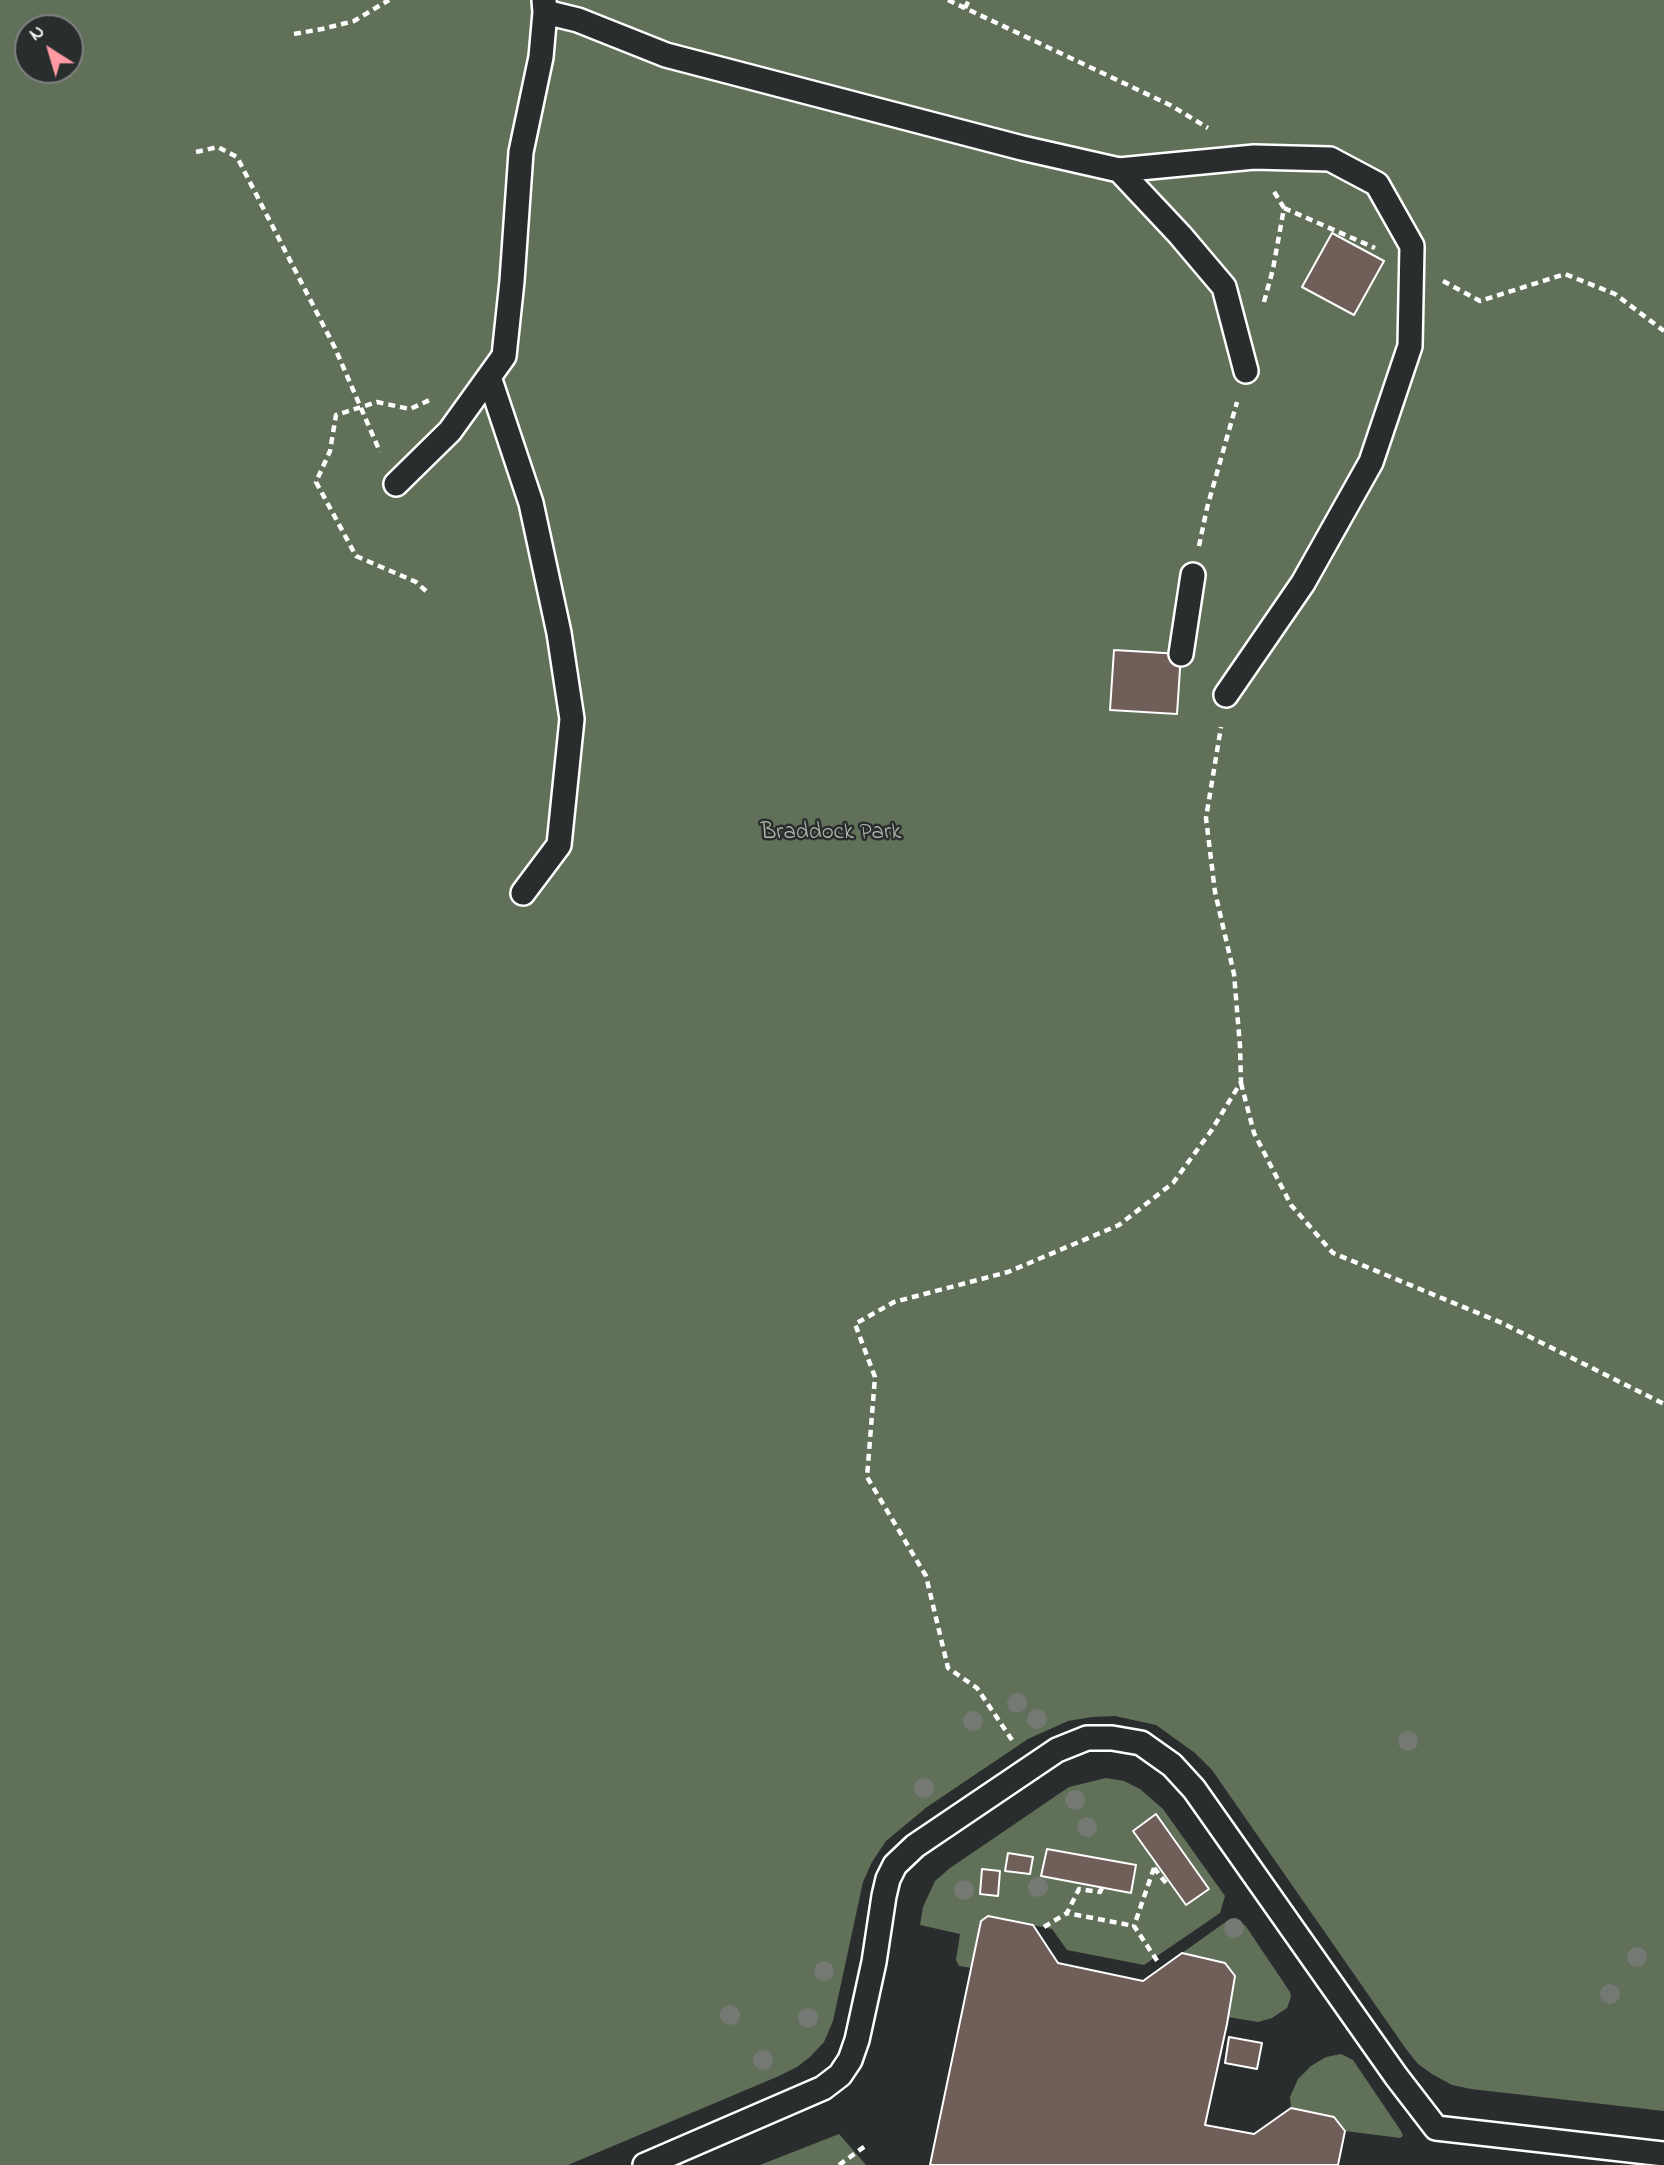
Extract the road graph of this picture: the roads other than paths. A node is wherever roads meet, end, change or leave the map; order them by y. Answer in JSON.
{"nodes":[{"id":1,"x":544,"y":6,"type":"edge"},
{"id":2,"x":1119,"y":170,"type":"junction"},
{"id":3,"x":1246,"y":371,"type":"dead end"},
{"id":4,"x":489,"y":377,"type":"junction"},
{"id":5,"x":396,"y":484,"type":"road end"},
{"id":6,"x":1194,"y":575,"type":"dead end"},
{"id":7,"x":1181,"y":654,"type":"dead end"},
{"id":8,"x":1226,"y":695,"type":"dead end"},
{"id":9,"x":523,"y":893,"type":"dead end"},
{"id":10,"x":1664,"y":2154,"type":"edge"},
{"id":11,"x":645,"y":2165,"type":"edge"}],
"edges":[{"from":1,"to":2,"type":"lane"},
{"from":1,"to":4,"type":"lane"},
{"from":2,"to":3,"type":"lane"},
{"from":2,"to":8,"type":"lane"},
{"from":4,"to":5,"type":"lane"},
{"from":4,"to":9,"type":"lane"},
{"from":6,"to":7,"type":"lane"},
{"from":10,"to":11,"type":"lane"}]}
